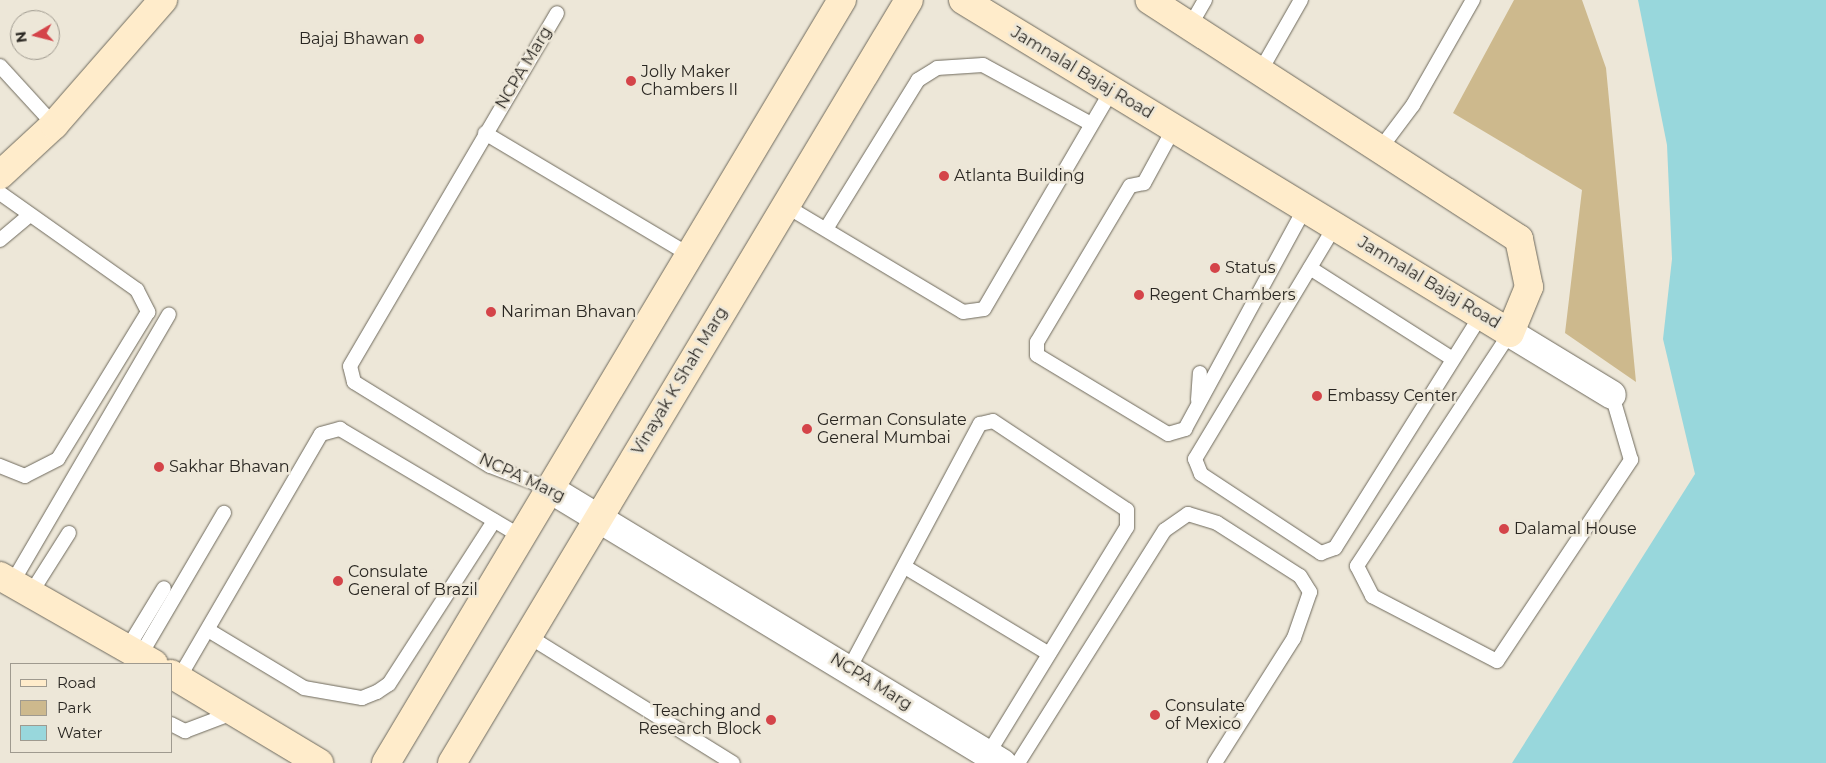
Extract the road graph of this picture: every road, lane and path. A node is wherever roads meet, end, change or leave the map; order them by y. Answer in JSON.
{"nodes":[{"id":1,"x":163,"y":0,"type":"edge"},
{"id":2,"x":842,"y":0,"type":"edge"},
{"id":3,"x":909,"y":0,"type":"edge"},
{"id":4,"x":963,"y":0,"type":"edge"},
{"id":5,"x":1149,"y":0,"type":"edge"},
{"id":6,"x":1205,"y":0,"type":"edge"},
{"id":7,"x":1301,"y":0,"type":"edge"},
{"id":8,"x":1473,"y":0,"type":"edge"},
{"id":9,"x":557,"y":13,"type":"dead end"},
{"id":10,"x":1190,"y":26,"type":"junction"},
{"id":11,"x":0,"y":66,"type":"edge"},
{"id":12,"x":1261,"y":70,"type":"junction"},
{"id":13,"x":1110,"y":92,"type":"junction"},
{"id":14,"x":1091,"y":124,"type":"junction"},
{"id":15,"x":54,"y":126,"type":"junction"},
{"id":16,"x":1174,"y":128,"type":"junction"},
{"id":17,"x":484,"y":132,"type":"junction"},
{"id":18,"x":1380,"y":149,"type":"junction"},
{"id":19,"x":0,"y":175,"type":"edge"},
{"id":20,"x":0,"y":193,"type":"edge"},
{"id":21,"x":786,"y":206,"type":"junction"},
{"id":22,"x":1305,"y":208,"type":"junction"},
{"id":23,"x":30,"y":214,"type":"junction"},
{"id":24,"x":1334,"y":226,"type":"junction"},
{"id":25,"x":826,"y":229,"type":"junction"},
{"id":26,"x":0,"y":240,"type":"edge"},
{"id":27,"x":690,"y":256,"type":"junction"},
{"id":28,"x":1310,"y":268,"type":"junction"},
{"id":29,"x":169,"y":314,"type":"dead end"},
{"id":30,"x":1481,"y":315,"type":"junction"},
{"id":31,"x":1510,"y":333,"type":"junction"},
{"id":32,"x":1453,"y":359,"type":"junction"},
{"id":33,"x":1200,"y":373,"type":"dead end"},
{"id":34,"x":1612,"y":395,"type":"joint"},
{"id":35,"x":1198,"y":406,"type":"junction"},
{"id":36,"x":0,"y":466,"type":"edge"},
{"id":37,"x":550,"y":489,"type":"junction"},
{"id":38,"x":224,"y":513,"type":"dead end"},
{"id":39,"x":598,"y":518,"type":"junction"},
{"id":40,"x":494,"y":521,"type":"junction"},
{"id":41,"x":46,"y":525,"type":"junction"},
{"id":42,"x":522,"y":537,"type":"junction"},
{"id":43,"x":905,"y":567,"type":"junction"},
{"id":44,"x":14,"y":584,"type":"edge"},
{"id":45,"x":208,"y":630,"type":"junction"},
{"id":46,"x":528,"y":636,"type":"junction"},
{"id":47,"x":1049,"y":654,"type":"junction"},
{"id":48,"x":152,"y":663,"type":"edge"},
{"id":49,"x":154,"y":663,"type":"edge"},
{"id":50,"x":156,"y":663,"type":"edge"},
{"id":51,"x":849,"y":669,"type":"junction"},
{"id":52,"x":172,"y":675,"type":"edge"},
{"id":53,"x":235,"y":712,"type":"junction"},
{"id":54,"x":172,"y":724,"type":"edge"},
{"id":55,"x":995,"y":759,"type":"edge"},
{"id":56,"x":319,"y":763,"type":"edge"},
{"id":57,"x":386,"y":763,"type":"edge"},
{"id":58,"x":452,"y":763,"type":"edge"},
{"id":59,"x":733,"y":763,"type":"edge"},
{"id":60,"x":1018,"y":763,"type":"edge"},
{"id":61,"x":1216,"y":763,"type":"edge"}],
"edges":[{"from":1,"to":15,"type":"street"},
{"from":2,"to":27,"type":"street"},
{"from":3,"to":21,"type":"street","name":"Vinayak K Shah Marg"},
{"from":4,"to":13,"type":"street","name":"Jamnalal Bajaj Road"},
{"from":5,"to":10,"type":"street","name":"Jamnalal Bajaj Road"},
{"from":6,"to":10,"type":"lane"},
{"from":7,"to":12,"type":"lane"},
{"from":8,"to":18,"type":"lane"},
{"from":9,"to":17,"type":"lane","name":"NCPA Marg"},
{"from":10,"to":12,"type":"street","name":"Jamnalal Bajaj Road"},
{"from":11,"to":15,"type":"lane"},
{"from":12,"to":18,"type":"street","name":"Jamnalal Bajaj Road"},
{"from":13,"to":14,"type":"lane"},
{"from":13,"to":16,"type":"street","name":"Jamnalal Bajaj Road"},
{"from":14,"to":25,"type":"lane"},
{"from":14,"to":25,"type":"lane"},
{"from":15,"to":19,"type":"street"},
{"from":16,"to":22,"type":"street","name":"Jamnalal Bajaj Road"},
{"from":16,"to":35,"type":"lane"},
{"from":17,"to":27,"type":"lane"},
{"from":17,"to":37,"type":"lane","name":"NCPA Marg"},
{"from":18,"to":31,"type":"street","name":"Jamnalal Bajaj Road"},
{"from":20,"to":23,"type":"lane"},
{"from":21,"to":25,"type":"lane"},
{"from":21,"to":39,"type":"street","name":"Vinayak K Shah Marg"},
{"from":22,"to":24,"type":"street","name":"Jamnalal Bajaj Road"},
{"from":22,"to":35,"type":"lane"},
{"from":23,"to":26,"type":"lane"},
{"from":23,"to":36,"type":"lane"},
{"from":24,"to":28,"type":"lane"},
{"from":24,"to":30,"type":"street","name":"Jamnalal Bajaj Road"},
{"from":27,"to":37,"type":"street"},
{"from":28,"to":32,"type":"lane"},
{"from":28,"to":32,"type":"lane"},
{"from":29,"to":41,"type":"lane"},
{"from":30,"to":31,"type":"street","name":"Jamnalal Bajaj Road"},
{"from":30,"to":32,"type":"lane"},
{"from":31,"to":34,"type":"street"},
{"from":31,"to":34,"type":"lane"},
{"from":33,"to":35,"type":"lane"},
{"from":37,"to":39,"type":"street","name":"NCPA Marg"},
{"from":37,"to":42,"type":"street"},
{"from":38,"to":49,"type":"lane"},
{"from":39,"to":46,"type":"street","name":"Vinayak K Shah Marg"},
{"from":39,"to":51,"type":"street","name":"NCPA Marg"},
{"from":40,"to":42,"type":"lane"},
{"from":40,"to":45,"type":"lane"},
{"from":40,"to":45,"type":"lane"},
{"from":41,"to":44,"type":"lane"},
{"from":41,"to":44,"type":"lane"},
{"from":42,"to":57,"type":"street"},
{"from":43,"to":47,"type":"lane"},
{"from":43,"to":47,"type":"lane"},
{"from":43,"to":51,"type":"lane"},
{"from":44,"to":48,"type":"street"},
{"from":45,"to":50,"type":"lane"},
{"from":46,"to":58,"type":"street","name":"Vinayak K Shah Marg"},
{"from":46,"to":59,"type":"lane"},
{"from":47,"to":55,"type":"lane"},
{"from":51,"to":55,"type":"street","name":"NCPA Marg"},
{"from":52,"to":53,"type":"street"},
{"from":53,"to":54,"type":"lane"},
{"from":53,"to":56,"type":"street"},
{"from":60,"to":61,"type":"lane"}]}
